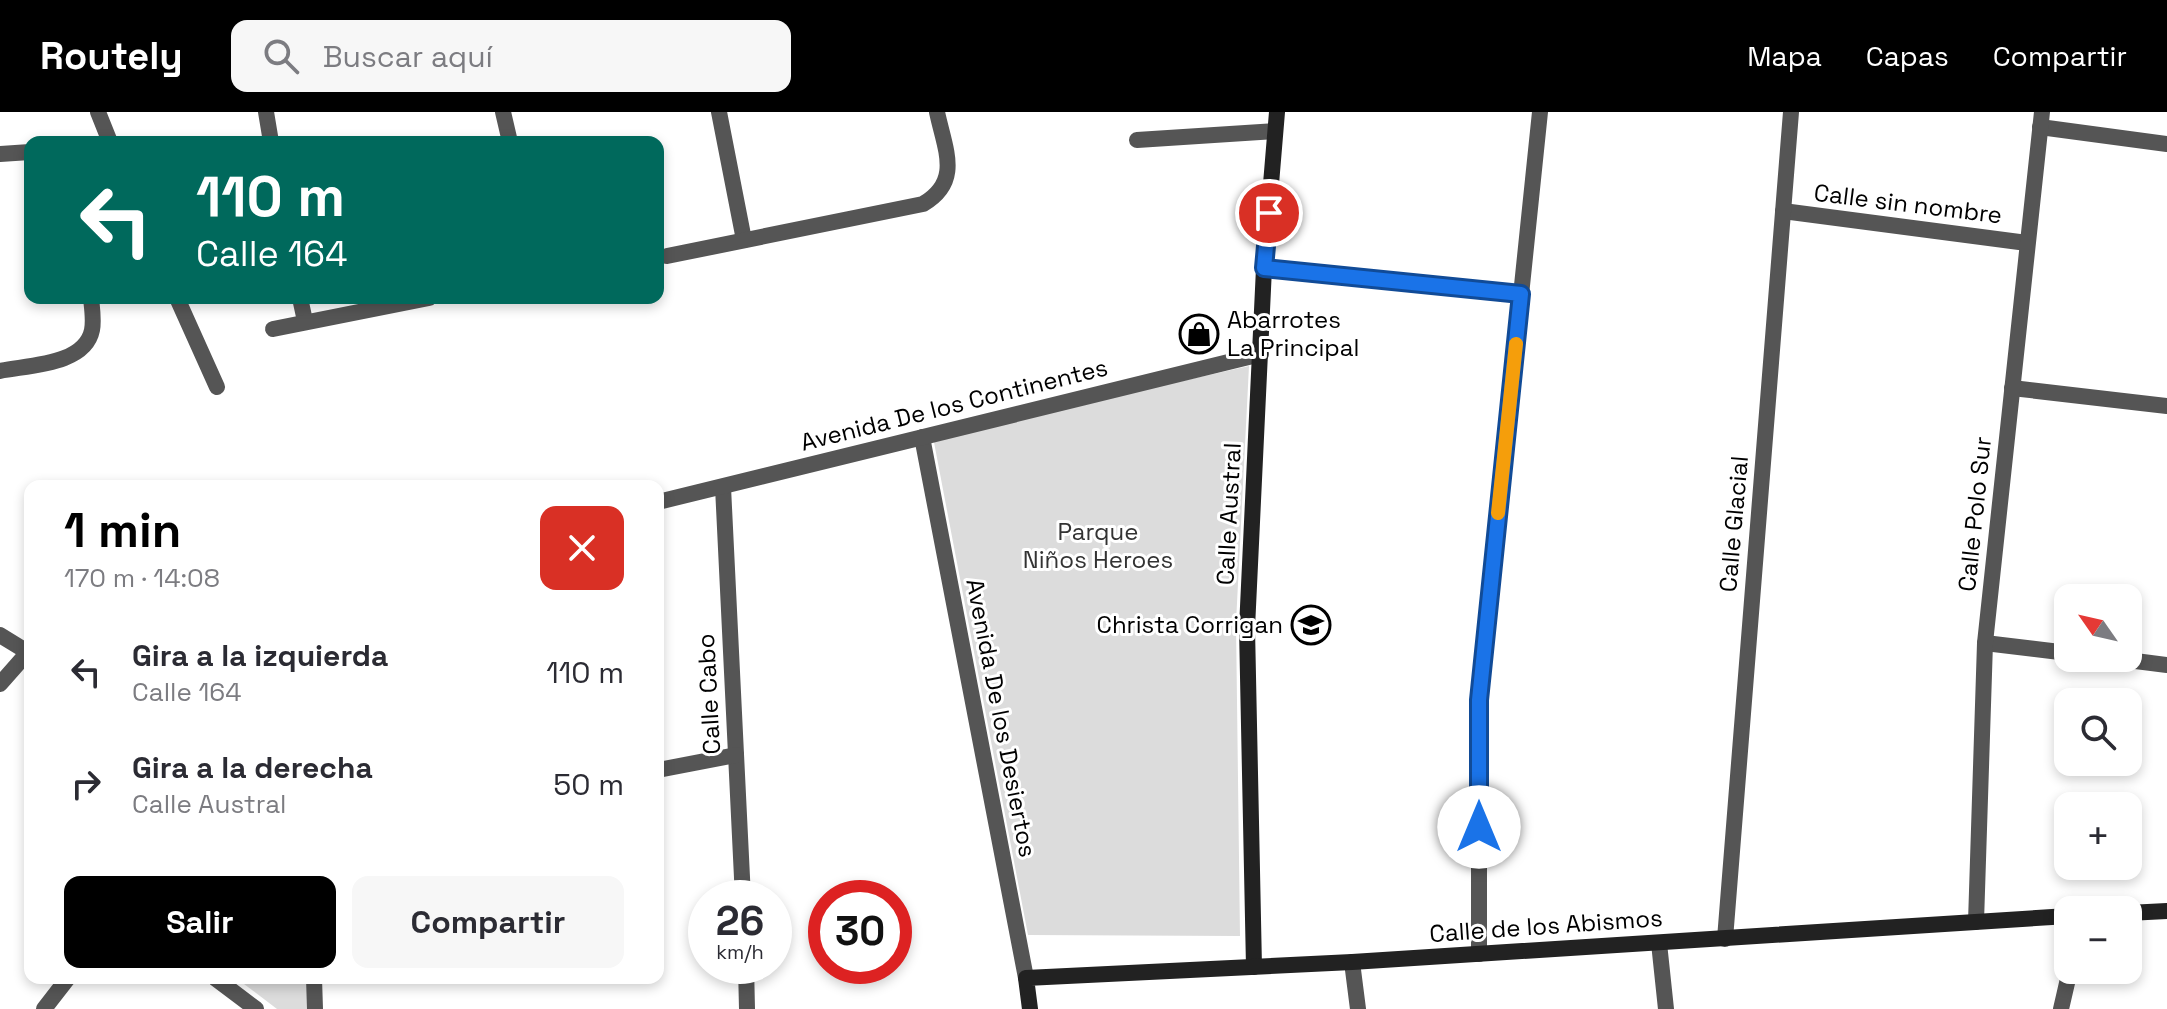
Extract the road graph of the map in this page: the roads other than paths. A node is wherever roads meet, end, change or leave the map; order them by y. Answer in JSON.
{"nodes":[{"id":1,"x":98,"y":112,"type":"edge"},
{"id":2,"x":266,"y":112,"type":"edge"},
{"id":3,"x":503,"y":112,"type":"edge"},
{"id":4,"x":719,"y":112,"type":"edge"},
{"id":5,"x":937,"y":112,"type":"edge"},
{"id":6,"x":1277,"y":112,"type":"edge"},
{"id":7,"x":1540,"y":112,"type":"edge"},
{"id":8,"x":1791,"y":112,"type":"edge"},
{"id":9,"x":2041,"y":120,"type":"edge"},
{"id":10,"x":1275,"y":131,"type":"junction"},
{"id":11,"x":108,"y":136,"type":"edge"},
{"id":12,"x":270,"y":136,"type":"edge"},
{"id":13,"x":509,"y":136,"type":"edge"},
{"id":14,"x":1137,"y":140,"type":"dead end"},
{"id":15,"x":2167,"y":144,"type":"edge"},
{"id":16,"x":24,"y":152,"type":"edge"},
{"id":17,"x":0,"y":154,"type":"edge"},
{"id":18,"x":1783,"y":211,"type":"junction"},
{"id":19,"x":744,"y":240,"type":"junction"},
{"id":20,"x":2027,"y":243,"type":"junction"},
{"id":21,"x":667,"y":256,"type":"dead end"},
{"id":22,"x":1264,"y":268,"type":"junction"},
{"id":23,"x":1521,"y":294,"type":"junction"},
{"id":24,"x":91,"y":304,"type":"edge"},
{"id":25,"x":180,"y":304,"type":"edge"},
{"id":26,"x":301,"y":304,"type":"edge"},
{"id":27,"x":397,"y":304,"type":"edge"},
{"id":28,"x":305,"y":321,"type":"junction"},
{"id":29,"x":273,"y":329,"type":"dead end"},
{"id":30,"x":1261,"y":354,"type":"junction"},
{"id":31,"x":0,"y":371,"type":"edge"},
{"id":32,"x":217,"y":387,"type":"dead end"},
{"id":33,"x":2012,"y":388,"type":"junction"},
{"id":34,"x":2167,"y":406,"type":"edge"},
{"id":35,"x":922,"y":437,"type":"junction"},
{"id":36,"x":723,"y":487,"type":"junction"},
{"id":37,"x":664,"y":501,"type":"edge"},
{"id":38,"x":0,"y":635,"type":"edge"},
{"id":39,"x":1985,"y":643,"type":"junction"},
{"id":40,"x":24,"y":648,"type":"edge"},
{"id":41,"x":2054,"y":651,"type":"edge"},
{"id":42,"x":24,"y":655,"type":"edge"},
{"id":43,"x":2142,"y":662,"type":"edge"},
{"id":44,"x":2167,"y":665,"type":"edge"},
{"id":45,"x":0,"y":684,"type":"edge"},
{"id":46,"x":736,"y":755,"type":"junction"},
{"id":47,"x":664,"y":769,"type":"edge"},
{"id":48,"x":742,"y":880,"type":"edge"},
{"id":49,"x":2167,"y":911,"type":"edge"},
{"id":50,"x":2142,"y":912,"type":"edge"},
{"id":51,"x":2054,"y":917,"type":"edge"},
{"id":52,"x":1976,"y":922,"type":"junction"},
{"id":53,"x":1725,"y":939,"type":"junction"},
{"id":54,"x":1659,"y":943,"type":"junction"},
{"id":55,"x":1479,"y":954,"type":"junction"},
{"id":56,"x":1352,"y":962,"type":"junction"},
{"id":57,"x":1254,"y":967,"type":"junction"},
{"id":58,"x":1026,"y":978,"type":"junction"},
{"id":59,"x":63,"y":984,"type":"edge"},
{"id":60,"x":223,"y":984,"type":"edge"},
{"id":61,"x":314,"y":984,"type":"edge"},
{"id":62,"x":746,"y":984,"type":"edge"},
{"id":63,"x":2067,"y":984,"type":"edge"},
{"id":64,"x":44,"y":1009,"type":"edge"},
{"id":65,"x":256,"y":1009,"type":"edge"},
{"id":66,"x":315,"y":1009,"type":"edge"},
{"id":67,"x":747,"y":1009,"type":"edge"},
{"id":68,"x":1030,"y":1009,"type":"edge"},
{"id":69,"x":1358,"y":1009,"type":"edge"},
{"id":70,"x":1666,"y":1009,"type":"edge"},
{"id":71,"x":2061,"y":1009,"type":"edge"}],
"edges":[{"from":1,"to":11,"type":"street"},
{"from":2,"to":12,"type":"street"},
{"from":3,"to":13,"type":"street"},
{"from":4,"to":19,"type":"street"},
{"from":5,"to":19,"type":"street"},
{"from":6,"to":10,"type":"street","name":"Calle Austral"},
{"from":7,"to":23,"type":"street"},
{"from":8,"to":18,"type":"street","name":"Calle Glacial"},
{"from":9,"to":15,"type":"street"},
{"from":9,"to":20,"type":"street","name":"Calle Polo Sur"},
{"from":10,"to":14,"type":"street"},
{"from":10,"to":22,"type":"street","name":"Calle Austral"},
{"from":16,"to":17,"type":"street"},
{"from":18,"to":20,"type":"street","name":"Calle sin nombre"},
{"from":18,"to":53,"type":"street","name":"Calle Glacial"},
{"from":19,"to":21,"type":"street"},
{"from":20,"to":33,"type":"street","name":"Calle Polo Sur"},
{"from":22,"to":23,"type":"street"},
{"from":22,"to":30,"type":"street","name":"Calle Austral"},
{"from":23,"to":55,"type":"street"},
{"from":24,"to":31,"type":"street"},
{"from":25,"to":32,"type":"street"},
{"from":26,"to":28,"type":"street"},
{"from":27,"to":28,"type":"street"},
{"from":28,"to":29,"type":"street"},
{"from":30,"to":35,"type":"street","name":"Avenida De los Continentes"},
{"from":30,"to":57,"type":"street","name":"Calle Austral"},
{"from":33,"to":34,"type":"street"},
{"from":33,"to":39,"type":"street","name":"Calle Polo Sur"},
{"from":35,"to":36,"type":"street","name":"Avenida De los Continentes"},
{"from":35,"to":58,"type":"street","name":"Avenida De los Desiertos"},
{"from":36,"to":37,"type":"street","name":"Avenida De los Continentes"},
{"from":36,"to":46,"type":"street","name":"Calle Cabo"},
{"from":38,"to":40,"type":"street"},
{"from":39,"to":41,"type":"street"},
{"from":39,"to":52,"type":"street","name":"Calle Polo Sur"},
{"from":42,"to":45,"type":"street"},
{"from":43,"to":44,"type":"street"},
{"from":46,"to":47,"type":"street"},
{"from":46,"to":48,"type":"street","name":"Calle Cabo"},
{"from":49,"to":50,"type":"street"},
{"from":51,"to":52,"type":"street","name":"Calle de los Abismos"},
{"from":52,"to":53,"type":"street","name":"Calle de los Abismos"},
{"from":53,"to":54,"type":"street","name":"Calle de los Abismos"},
{"from":54,"to":55,"type":"street","name":"Calle de los Abismos"},
{"from":54,"to":70,"type":"street"},
{"from":55,"to":56,"type":"street","name":"Calle de los Abismos"},
{"from":56,"to":57,"type":"street","name":"Calle de los Abismos"},
{"from":56,"to":69,"type":"street"},
{"from":57,"to":58,"type":"street","name":"Calle de los Abismos"},
{"from":58,"to":68,"type":"street","name":"Avenida De los Desiertos"},
{"from":59,"to":64,"type":"street"},
{"from":60,"to":65,"type":"street"},
{"from":61,"to":66,"type":"street"},
{"from":62,"to":67,"type":"street"},
{"from":63,"to":71,"type":"street"}]}
